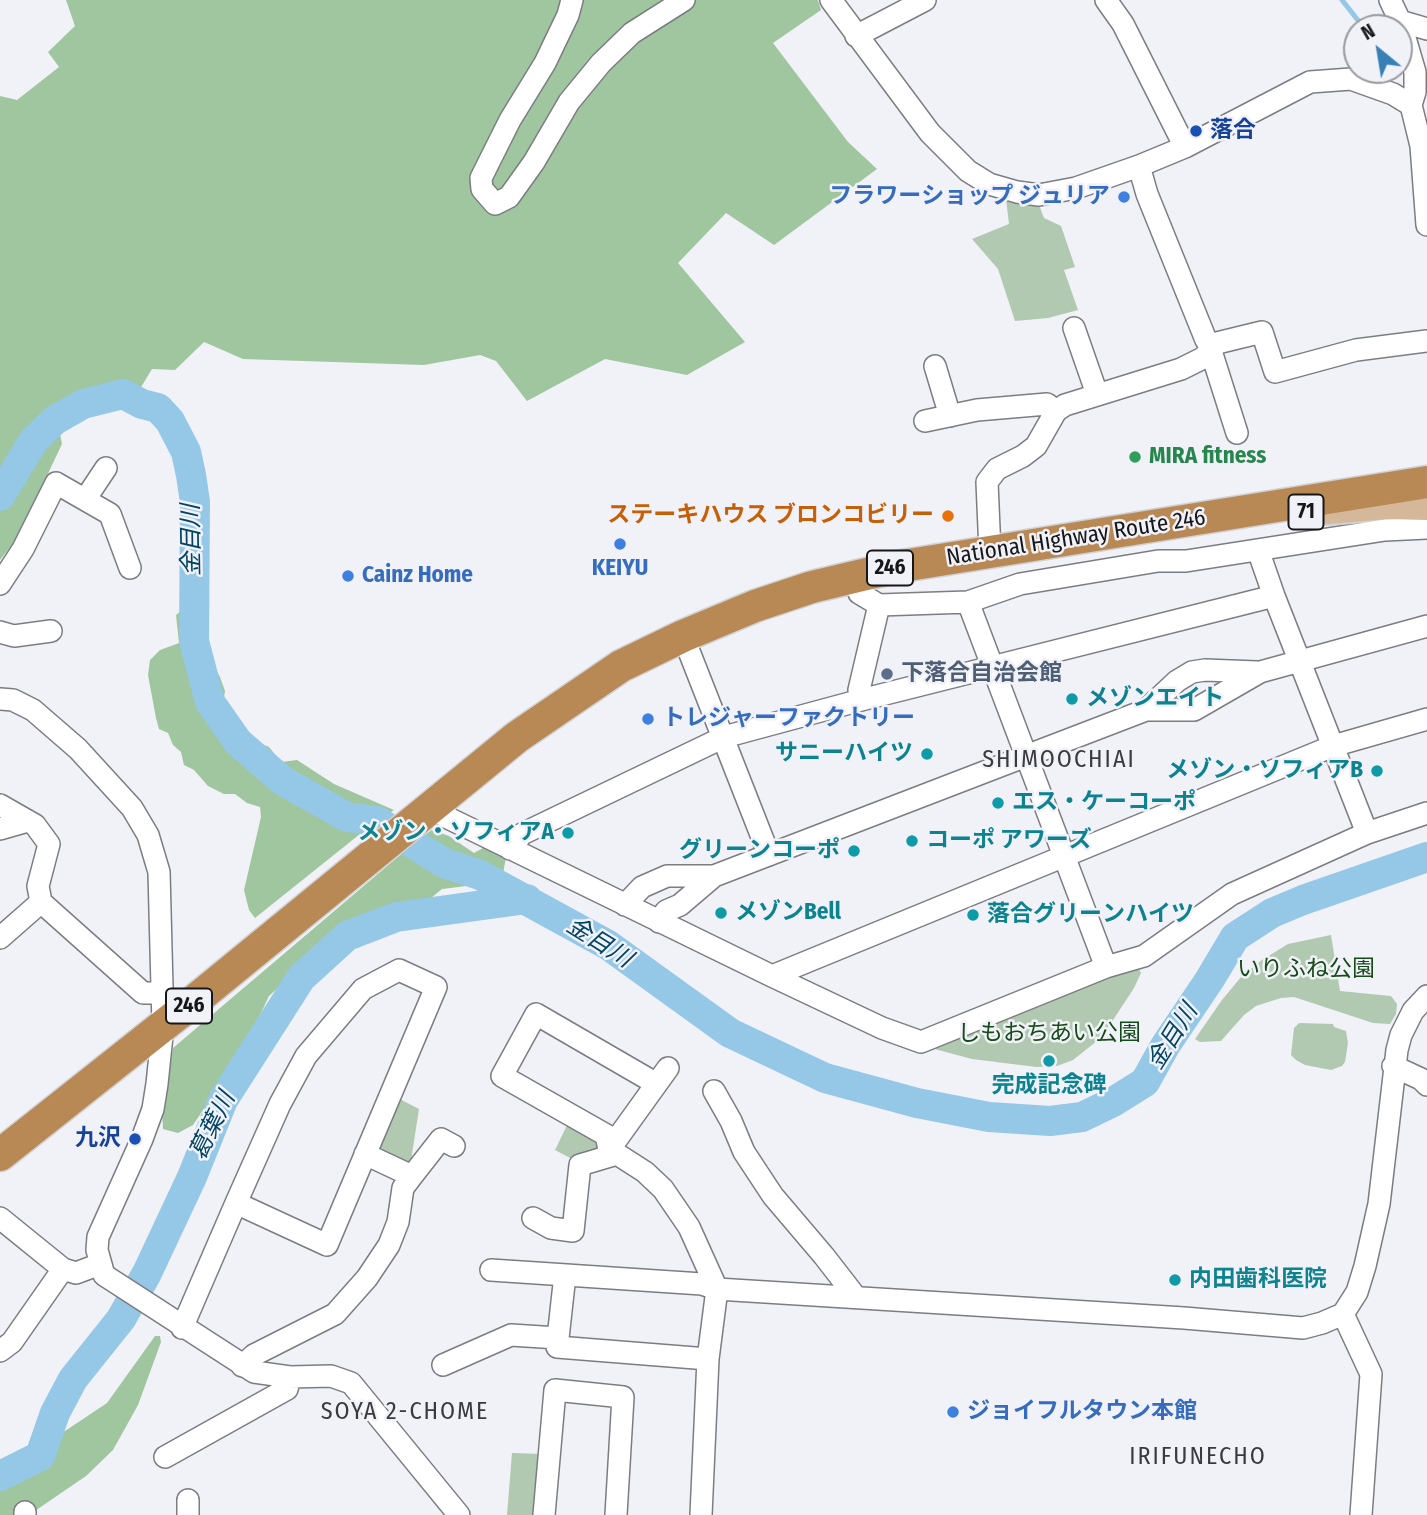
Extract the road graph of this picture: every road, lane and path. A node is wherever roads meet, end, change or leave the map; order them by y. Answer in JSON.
{"nodes":[{"id":1,"x":572,"y":0,"type":"edge"},
{"id":2,"x":684,"y":0,"type":"edge"},
{"id":3,"x":831,"y":0,"type":"edge"},
{"id":4,"x":925,"y":0,"type":"edge"},
{"id":5,"x":1106,"y":0,"type":"edge"},
{"id":6,"x":856,"y":36,"type":"junction"},
{"id":7,"x":1413,"y":65,"type":"edge"},
{"id":8,"x":1411,"y":105,"type":"junction"},
{"id":9,"x":1185,"y":147,"type":"junction"},
{"id":10,"x":1139,"y":166,"type":"junction"},
{"id":11,"x":1427,"y":225,"type":"edge"},
{"id":12,"x":1074,"y":328,"type":"dead end"},
{"id":13,"x":1427,"y":341,"type":"edge"},
{"id":14,"x":1213,"y":349,"type":"junction"},
{"id":15,"x":935,"y":366,"type":"dead end"},
{"id":16,"x":1097,"y":394,"type":"junction"},
{"id":17,"x":1056,"y":411,"type":"junction"},
{"id":18,"x":950,"y":416,"type":"junction"},
{"id":19,"x":925,"y":421,"type":"dead end"},
{"id":20,"x":1237,"y":433,"type":"dead end"},
{"id":21,"x":106,"y":468,"type":"dead end"},
{"id":22,"x":1427,"y":469,"type":"edge"},
{"id":23,"x":1427,"y":482,"type":"edge"},
{"id":24,"x":1342,"y":496,"type":"junction"},
{"id":25,"x":86,"y":498,"type":"junction"},
{"id":26,"x":1427,"y":507,"type":"edge"},
{"id":27,"x":1186,"y":521,"type":"junction"},
{"id":28,"x":1427,"y":528,"type":"edge"},
{"id":29,"x":1258,"y":550,"type":"junction"},
{"id":30,"x":990,"y":552,"type":"junction"},
{"id":31,"x":130,"y":568,"type":"dead end"},
{"id":32,"x":0,"y":584,"type":"edge"},
{"id":33,"x":859,"y":593,"type":"dead end"},
{"id":34,"x":1274,"y":596,"type":"junction"},
{"id":35,"x":968,"y":602,"type":"junction"},
{"id":36,"x":879,"y":605,"type":"junction"},
{"id":37,"x":1427,"y":626,"type":"edge"},
{"id":38,"x":0,"y":632,"type":"edge"},
{"id":39,"x":51,"y":632,"type":"dead end"},
{"id":40,"x":683,"y":636,"type":"junction"},
{"id":41,"x":1300,"y":661,"type":"junction"},
{"id":42,"x":992,"y":667,"type":"junction"},
{"id":43,"x":1260,"y":672,"type":"junction"},
{"id":44,"x":0,"y":699,"type":"edge"},
{"id":45,"x":860,"y":700,"type":"junction"},
{"id":46,"x":1146,"y":710,"type":"junction"},
{"id":47,"x":1427,"y":719,"type":"edge"},
{"id":48,"x":724,"y":737,"type":"junction"},
{"id":49,"x":1333,"y":746,"type":"junction"},
{"id":50,"x":1026,"y":755,"type":"junction"},
{"id":51,"x":0,"y":805,"type":"edge"},
{"id":52,"x":1427,"y":813,"type":"edge"},
{"id":53,"x":429,"y":818,"type":"junction"},
{"id":54,"x":28,"y":821,"type":"junction"},
{"id":55,"x":0,"y":829,"type":"edge"},
{"id":56,"x":1367,"y":833,"type":"junction"},
{"id":57,"x":510,"y":849,"type":"junction"},
{"id":58,"x":769,"y":855,"type":"junction"},
{"id":59,"x":1064,"y":856,"type":"junction"},
{"id":60,"x":714,"y":876,"type":"junction"},
{"id":61,"x":41,"y":902,"type":"junction"},
{"id":62,"x":625,"y":905,"type":"junction"},
{"id":63,"x":659,"y":922,"type":"junction"},
{"id":64,"x":0,"y":938,"type":"edge"},
{"id":65,"x":1106,"y":967,"type":"junction"},
{"id":66,"x":772,"y":976,"type":"junction"},
{"id":67,"x":162,"y":993,"type":"junction"},
{"id":68,"x":1427,"y":996,"type":"edge"},
{"id":69,"x":163,"y":1026,"type":"junction"},
{"id":70,"x":1393,"y":1066,"type":"junction"},
{"id":71,"x":1427,"y":1084,"type":"edge"},
{"id":72,"x":713,"y":1091,"type":"dead end"},
{"id":73,"x":454,"y":1146,"type":"dead end"},
{"id":74,"x":613,"y":1152,"type":"junction"},
{"id":75,"x":365,"y":1154,"type":"junction"},
{"id":76,"x":0,"y":1155,"type":"edge"},
{"id":77,"x":412,"y":1176,"type":"junction"},
{"id":78,"x":236,"y":1203,"type":"junction"},
{"id":79,"x":0,"y":1218,"type":"edge"},
{"id":80,"x":533,"y":1218,"type":"dead end"},
{"id":81,"x":100,"y":1264,"type":"junction"},
{"id":82,"x":63,"y":1269,"type":"junction"},
{"id":83,"x":491,"y":1270,"type":"dead end"},
{"id":84,"x":565,"y":1275,"type":"junction"},
{"id":85,"x":717,"y":1289,"type":"junction"},
{"id":86,"x":855,"y":1296,"type":"junction"},
{"id":87,"x":1343,"y":1314,"type":"junction"},
{"id":88,"x":176,"y":1324,"type":"junction"},
{"id":89,"x":558,"y":1338,"type":"junction"},
{"id":90,"x":0,"y":1350,"type":"edge"},
{"id":91,"x":708,"y":1359,"type":"junction"},
{"id":92,"x":443,"y":1365,"type":"dead end"},
{"id":93,"x":242,"y":1366,"type":"junction"},
{"id":94,"x":290,"y":1377,"type":"junction"},
{"id":95,"x":165,"y":1457,"type":"dead end"},
{"id":96,"x":460,"y":1515,"type":"edge"},
{"id":97,"x":544,"y":1515,"type":"edge"},
{"id":98,"x":616,"y":1515,"type":"edge"},
{"id":99,"x":701,"y":1515,"type":"edge"},
{"id":100,"x":1361,"y":1515,"type":"edge"}],
"edges":[{"from":1,"to":2,"type":"street"},
{"from":3,"to":6,"type":"street"},
{"from":4,"to":6,"type":"street"},
{"from":5,"to":9,"type":"street"},
{"from":6,"to":10,"type":"street"},
{"from":7,"to":8,"type":"street"},
{"from":8,"to":9,"type":"street"},
{"from":8,"to":11,"type":"street"},
{"from":9,"to":10,"type":"street"},
{"from":10,"to":14,"type":"street"},
{"from":12,"to":16,"type":"street"},
{"from":13,"to":14,"type":"street"},
{"from":14,"to":16,"type":"street"},
{"from":14,"to":20,"type":"street"},
{"from":15,"to":18,"type":"street"},
{"from":16,"to":17,"type":"street"},
{"from":17,"to":18,"type":"street"},
{"from":17,"to":30,"type":"street"},
{"from":18,"to":19,"type":"street"},
{"from":21,"to":25,"type":"street"},
{"from":22,"to":24,"type":"main road","number":"71"},
{"from":23,"to":24,"type":"highway","name":"National Highway Route 246","number":"246"},
{"from":24,"to":27,"type":"highway","name":"National Highway Route 246","number":"246"},
{"from":25,"to":31,"type":"street"},
{"from":25,"to":32,"type":"street"},
{"from":26,"to":27,"type":"main road","number":"71"},
{"from":27,"to":30,"type":"highway","name":"National Highway Route 246","number":"246"},
{"from":28,"to":29,"type":"street"},
{"from":29,"to":34,"type":"street"},
{"from":29,"to":35,"type":"street"},
{"from":30,"to":40,"type":"highway","name":"National Highway Route 246","number":"246"},
{"from":33,"to":36,"type":"street"},
{"from":34,"to":41,"type":"street"},
{"from":34,"to":42,"type":"street"},
{"from":35,"to":36,"type":"street"},
{"from":35,"to":42,"type":"street"},
{"from":36,"to":45,"type":"street"},
{"from":37,"to":41,"type":"street"},
{"from":38,"to":39,"type":"street"},
{"from":40,"to":48,"type":"street"},
{"from":40,"to":53,"type":"highway","name":"National Highway Route 246","number":"246"},
{"from":41,"to":43,"type":"street"},
{"from":41,"to":49,"type":"street"},
{"from":42,"to":45,"type":"street"},
{"from":42,"to":50,"type":"street"},
{"from":43,"to":46,"type":"street"},
{"from":43,"to":46,"type":"street"},
{"from":44,"to":67,"type":"street"},
{"from":45,"to":48,"type":"street"},
{"from":46,"to":50,"type":"street"},
{"from":47,"to":49,"type":"street"},
{"from":48,"to":57,"type":"street"},
{"from":48,"to":58,"type":"street"},
{"from":49,"to":56,"type":"street"},
{"from":49,"to":59,"type":"street"},
{"from":50,"to":58,"type":"street"},
{"from":50,"to":59,"type":"street"},
{"from":51,"to":54,"type":"street"},
{"from":52,"to":56,"type":"street"},
{"from":53,"to":57,"type":"street"},
{"from":53,"to":69,"type":"highway","number":"246"},
{"from":54,"to":55,"type":"street"},
{"from":54,"to":61,"type":"street"},
{"from":56,"to":65,"type":"street"},
{"from":57,"to":62,"type":"street"},
{"from":58,"to":60,"type":"street"},
{"from":59,"to":65,"type":"street"},
{"from":59,"to":66,"type":"street"},
{"from":60,"to":62,"type":"street"},
{"from":60,"to":63,"type":"street"},
{"from":61,"to":64,"type":"street"},
{"from":61,"to":67,"type":"street"},
{"from":62,"to":63,"type":"street"},
{"from":63,"to":66,"type":"street"},
{"from":65,"to":66,"type":"street"},
{"from":67,"to":69,"type":"street"},
{"from":68,"to":70,"type":"street"},
{"from":69,"to":76,"type":"highway","number":"246"},
{"from":69,"to":81,"type":"street"},
{"from":70,"to":71,"type":"street"},
{"from":70,"to":87,"type":"street"},
{"from":72,"to":86,"type":"street"},
{"from":73,"to":77,"type":"street"},
{"from":74,"to":74,"type":"street"},
{"from":74,"to":80,"type":"street"},
{"from":74,"to":85,"type":"street"},
{"from":75,"to":77,"type":"street"},
{"from":75,"to":78,"type":"street"},
{"from":75,"to":78,"type":"street"},
{"from":77,"to":93,"type":"street"},
{"from":78,"to":88,"type":"street"},
{"from":79,"to":82,"type":"street"},
{"from":81,"to":82,"type":"street"},
{"from":81,"to":88,"type":"street"},
{"from":82,"to":90,"type":"street"},
{"from":83,"to":84,"type":"street"},
{"from":84,"to":85,"type":"street"},
{"from":84,"to":89,"type":"street"},
{"from":85,"to":86,"type":"street"},
{"from":85,"to":91,"type":"street"},
{"from":86,"to":87,"type":"street"},
{"from":87,"to":100,"type":"street"},
{"from":88,"to":93,"type":"street"},
{"from":89,"to":91,"type":"street"},
{"from":89,"to":92,"type":"street"},
{"from":91,"to":99,"type":"street"},
{"from":93,"to":94,"type":"street"},
{"from":94,"to":95,"type":"street"},
{"from":94,"to":96,"type":"street"},
{"from":97,"to":98,"type":"street"}]}
